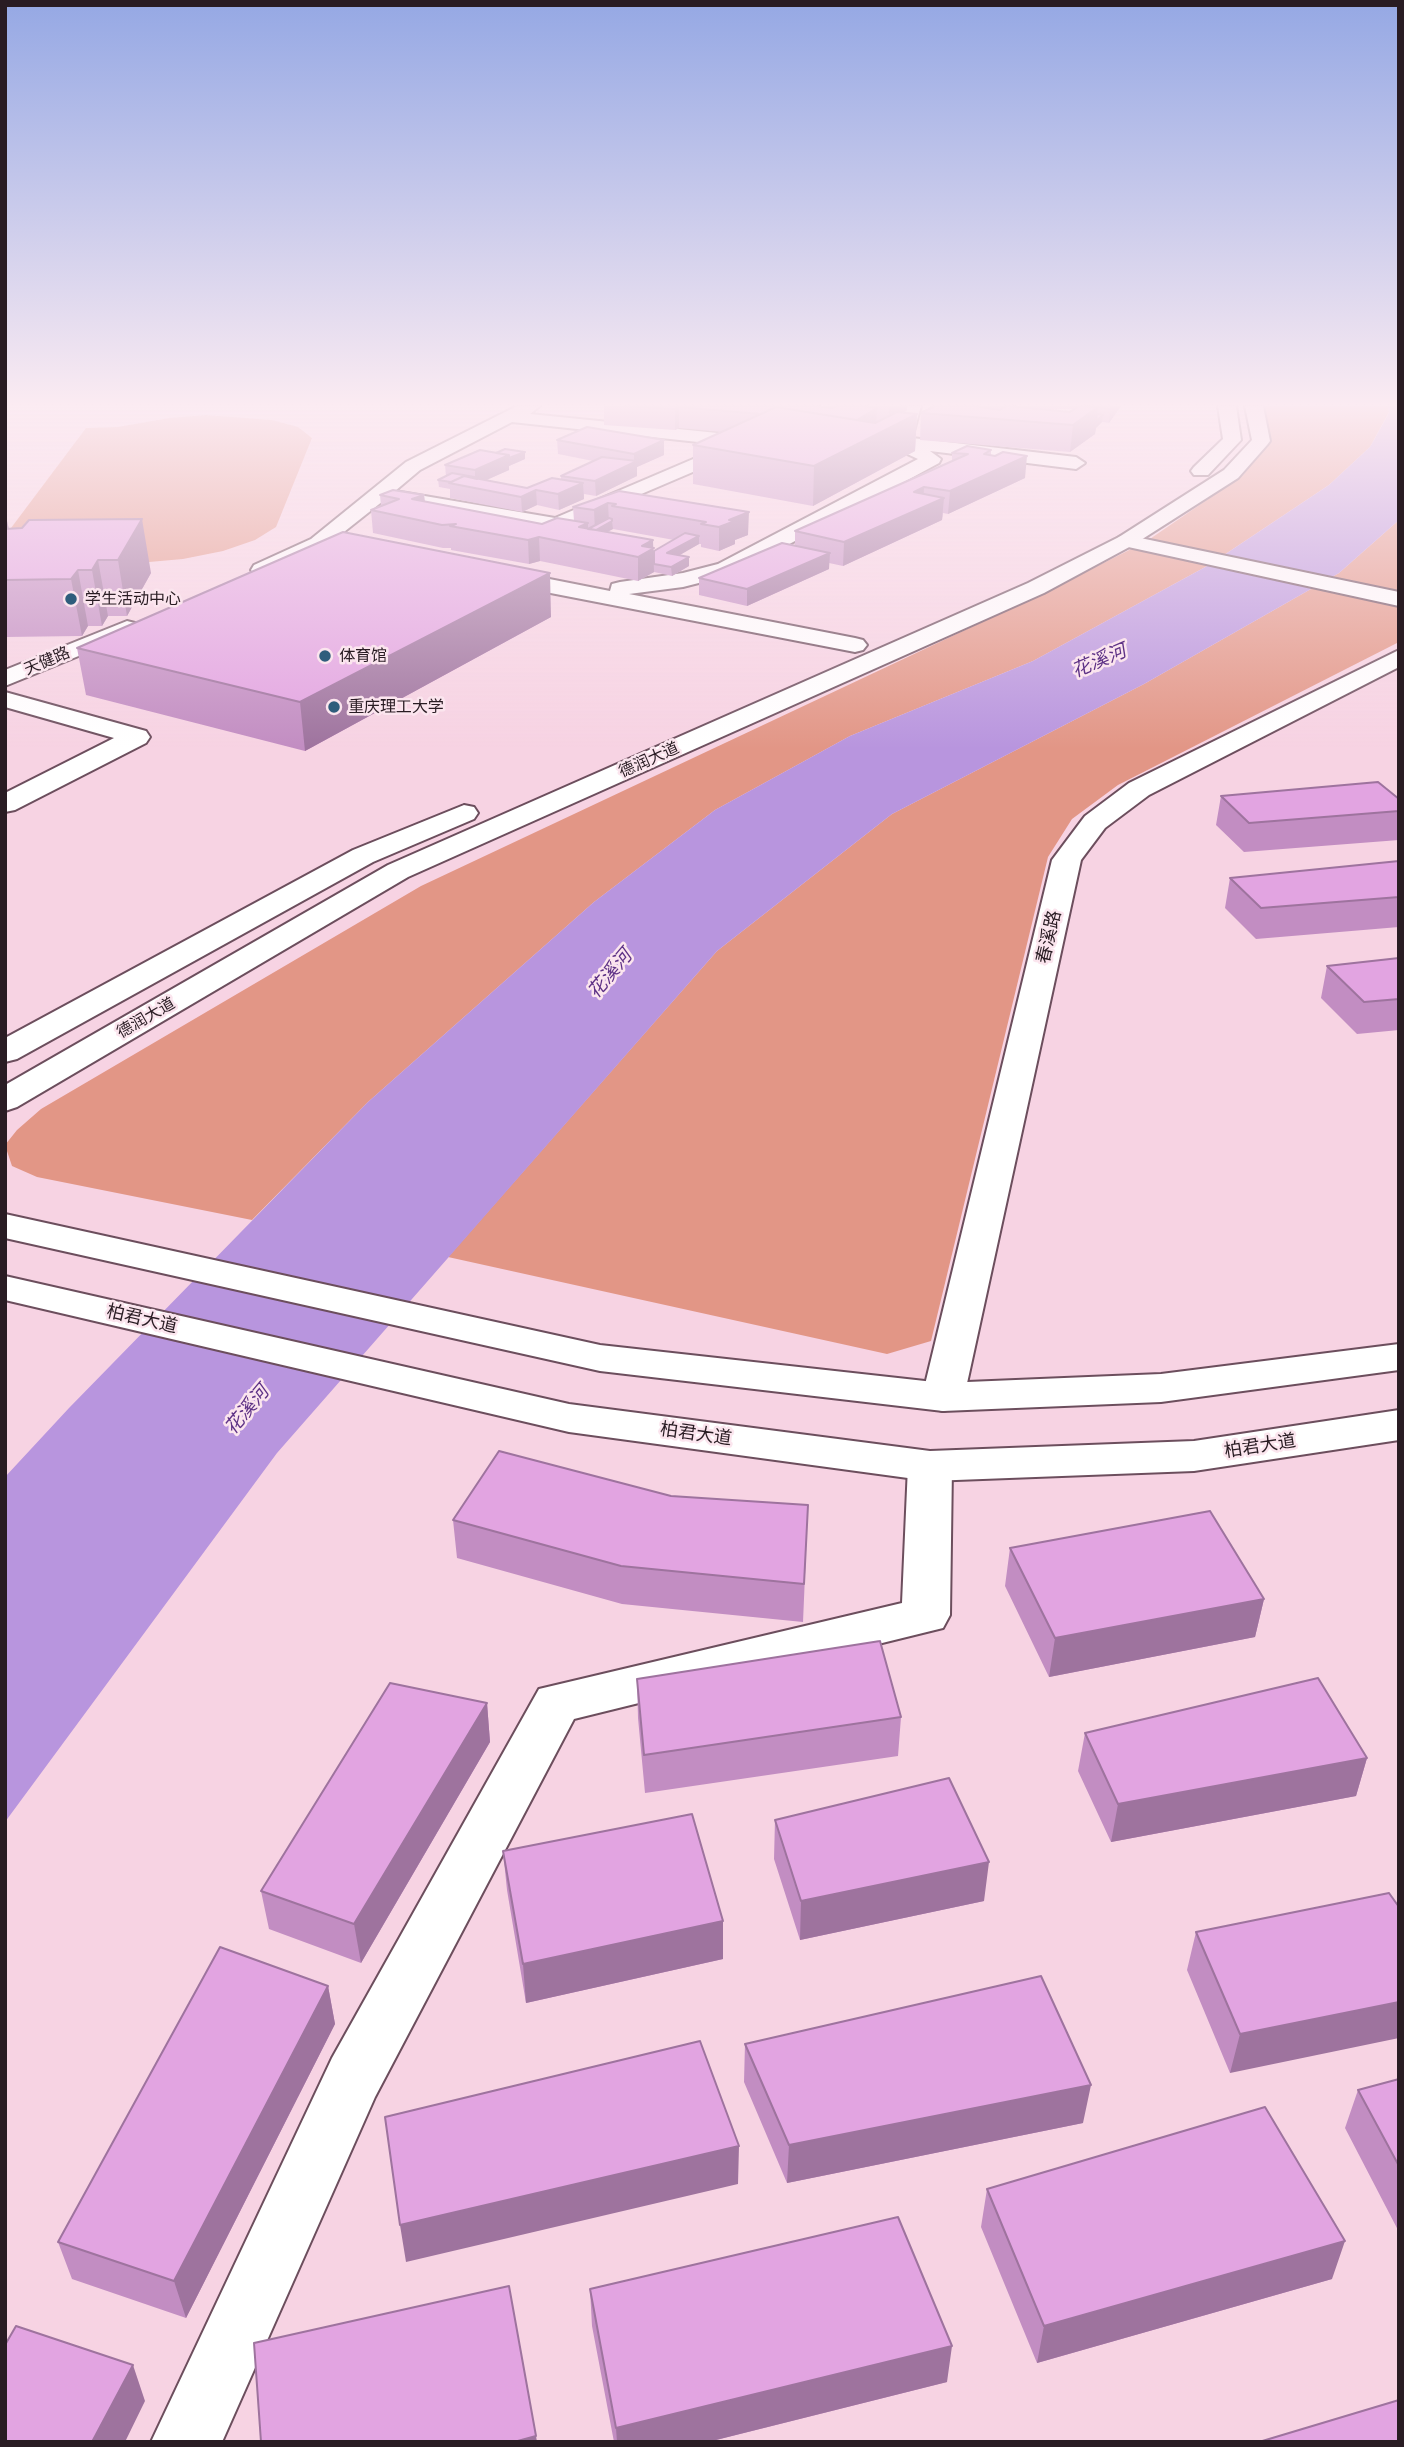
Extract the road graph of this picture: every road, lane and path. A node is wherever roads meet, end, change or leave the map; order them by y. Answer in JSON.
{"nodes":[{"id":1,"x":346,"y":520,"type":"edge"},
{"id":2,"x":534,"y":520,"type":"edge"},
{"id":3,"x":566,"y":520,"type":"edge"},
{"id":4,"x":816,"y":520,"type":"edge"},
{"id":5,"x":1120,"y":520,"type":"edge"},
{"id":6,"x":1159,"y":520,"type":"edge"},
{"id":7,"x":768,"y":526,"type":"dead end"},
{"id":8,"x":796,"y":531,"type":"junction"},
{"id":9,"x":1126,"y":541,"type":"junction"},
{"id":10,"x":318,"y":543,"type":"junction"},
{"id":11,"x":345,"y":548,"type":"edge"},
{"id":12,"x":483,"y":573,"type":"edge"},
{"id":13,"x":243,"y":580,"type":"edge"},
{"id":14,"x":593,"y":593,"type":"junction"},
{"id":15,"x":1399,"y":598,"type":"edge"},
{"id":16,"x":143,"y":621,"type":"edge"},
{"id":17,"x":855,"y":645,"type":"junction"},
{"id":18,"x":1399,"y":657,"type":"edge"},
{"id":19,"x":5,"y":679,"type":"edge"},
{"id":20,"x":5,"y":699,"type":"edge"},
{"id":21,"x":603,"y":753,"type":"dead end"},
{"id":22,"x":489,"y":802,"type":"dead end"},
{"id":23,"x":5,"y":804,"type":"edge"},
{"id":24,"x":5,"y":1052,"type":"edge"},
{"id":25,"x":5,"y":1100,"type":"edge"},
{"id":26,"x":18,"y":1229,"type":"edge"},
{"id":27,"x":5,"y":1288,"type":"edge"},
{"id":28,"x":1399,"y":1357,"type":"edge"},
{"id":29,"x":943,"y":1397,"type":"junction"},
{"id":30,"x":1399,"y":1425,"type":"edge"},
{"id":31,"x":930,"y":1466,"type":"junction"},
{"id":32,"x":186,"y":2442,"type":"edge"}],
"edges":[{"from":1,"to":10,"type":"main road"},
{"from":2,"to":3,"type":"main road"},
{"from":4,"to":8,"type":"main road"},
{"from":5,"to":17,"type":"main road","name":"德润大道"},
{"from":6,"to":9,"type":"main road","name":"德润大道"},
{"from":7,"to":8,"type":"main road"},
{"from":8,"to":14,"type":"main road"},
{"from":9,"to":15,"type":"main road"},
{"from":9,"to":25,"type":"main road","name":"德润大道"},
{"from":10,"to":11,"type":"main road"},
{"from":10,"to":13,"type":"main road"},
{"from":12,"to":14,"type":"main road"},
{"from":14,"to":17,"type":"main road"},
{"from":16,"to":19,"type":"main road","name":"天健路"},
{"from":17,"to":21,"type":"main road","name":"德润大道"},
{"from":18,"to":29,"type":"main road","name":"春溪路"},
{"from":20,"to":23,"type":"main road"},
{"from":22,"to":24,"type":"main road"},
{"from":26,"to":29,"type":"main road"},
{"from":27,"to":31,"type":"main road","name":"柏君大道"},
{"from":28,"to":29,"type":"main road"},
{"from":30,"to":31,"type":"main road","name":"柏君大道"},
{"from":31,"to":32,"type":"main road"}]}
